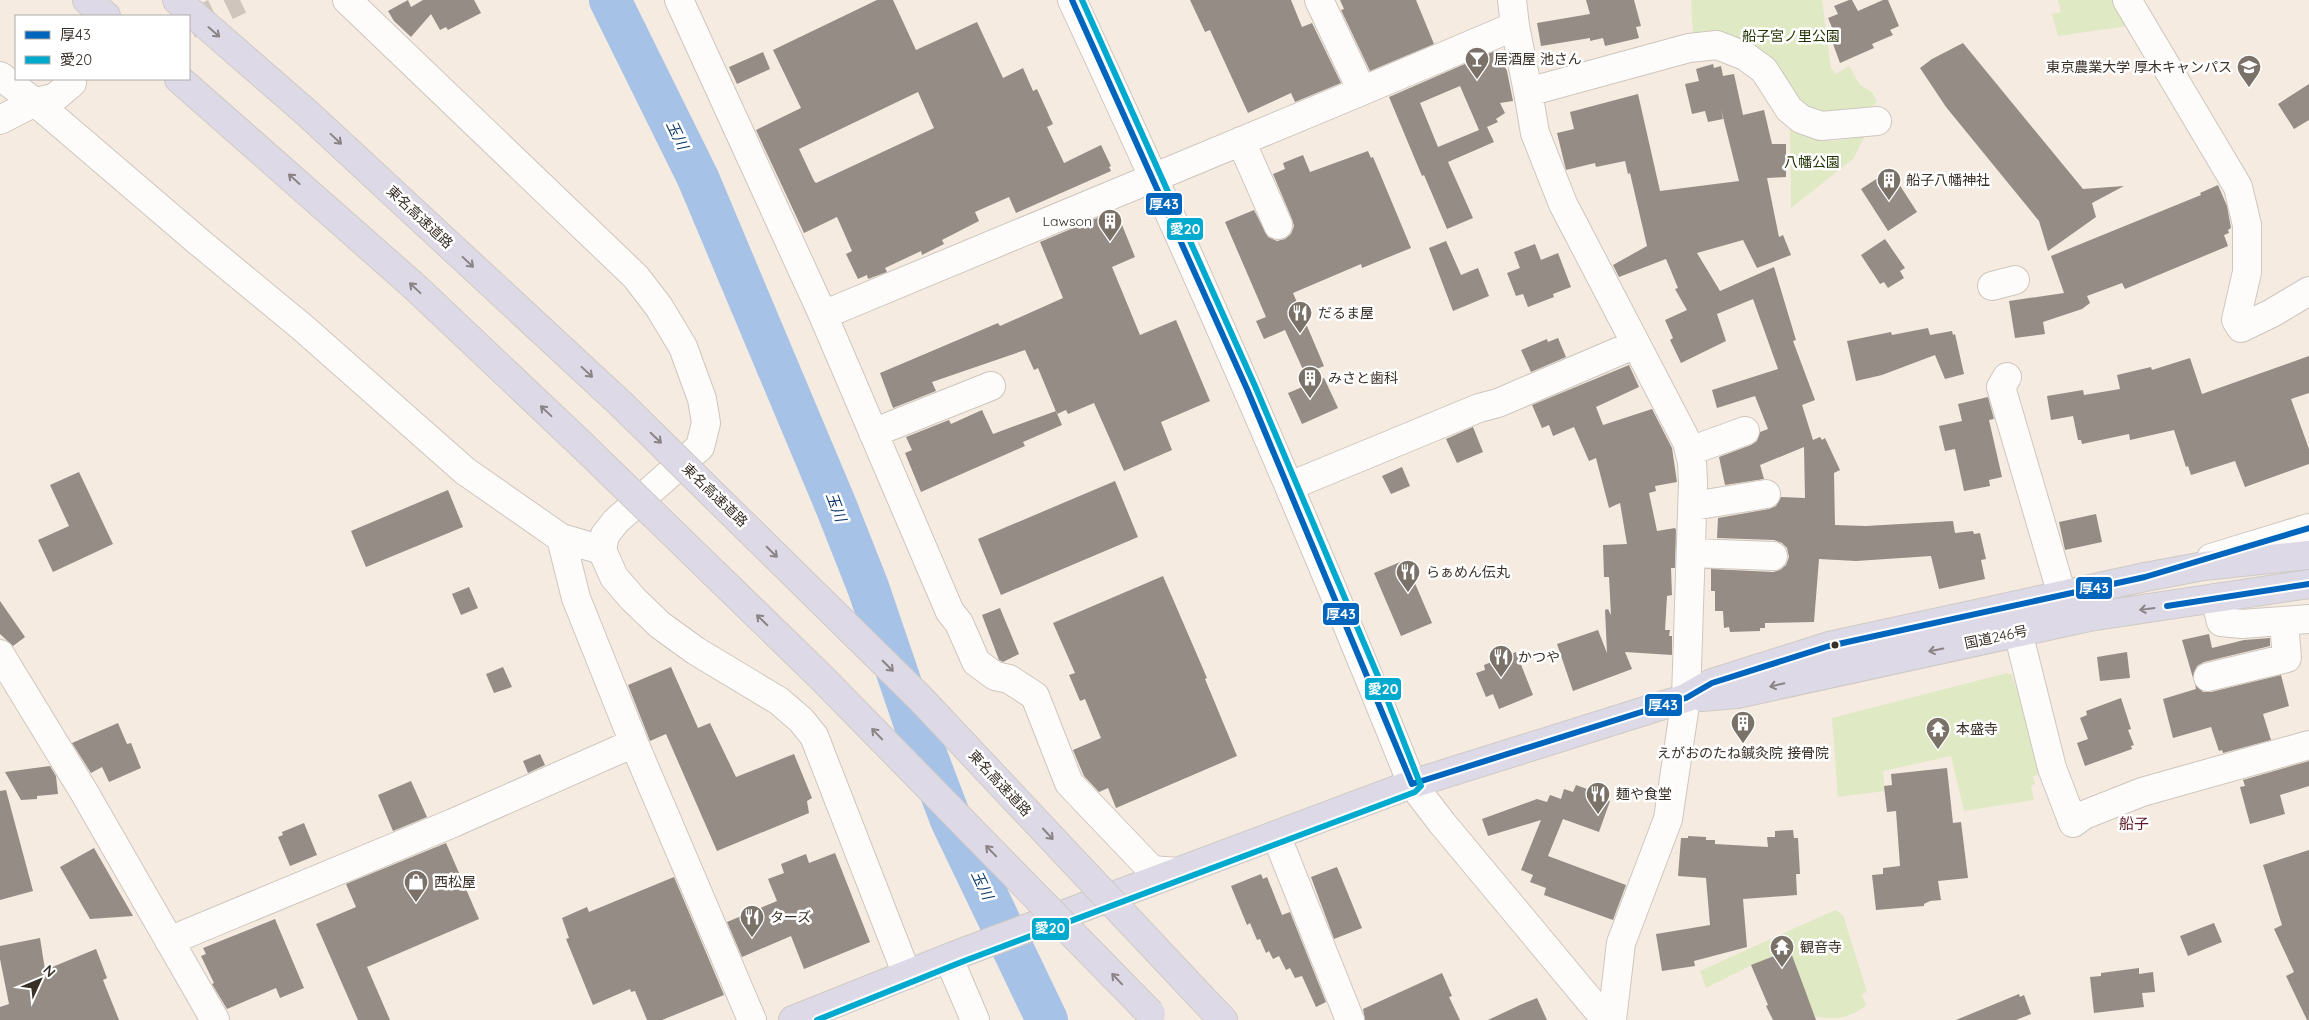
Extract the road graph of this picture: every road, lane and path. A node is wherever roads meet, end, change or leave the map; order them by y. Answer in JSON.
{"nodes":[{"id":1,"x":87,"y":0,"type":"edge"},
{"id":2,"x":177,"y":0,"type":"edge"},
{"id":3,"x":347,"y":0,"type":"edge"},
{"id":4,"x":679,"y":0,"type":"edge"},
{"id":5,"x":1072,"y":0,"type":"edge"},
{"id":6,"x":1319,"y":0,"type":"edge"},
{"id":7,"x":2127,"y":0,"type":"edge"},
{"id":8,"x":1514,"y":13,"type":"edge"},
{"id":9,"x":105,"y":15,"type":"edge"},
{"id":10,"x":0,"y":76,"type":"edge"},
{"id":11,"x":180,"y":80,"type":"edge"},
{"id":12,"x":72,"y":83,"type":"dead end"},
{"id":13,"x":1362,"y":92,"type":"junction"},
{"id":14,"x":1528,"y":92,"type":"junction"},
{"id":15,"x":35,"y":102,"type":"junction"},
{"id":16,"x":0,"y":120,"type":"edge"},
{"id":17,"x":1877,"y":121,"type":"dead end"},
{"id":18,"x":1241,"y":141,"type":"junction"},
{"id":19,"x":1154,"y":177,"type":"junction"},
{"id":20,"x":1278,"y":225,"type":"dead end"},
{"id":21,"x":2309,"y":291,"type":"edge"},
{"id":22,"x":823,"y":315,"type":"junction"},
{"id":23,"x":1636,"y":344,"type":"junction"},
{"id":24,"x":2007,"y":376,"type":"dead end"},
{"id":25,"x":992,"y":386,"type":"dead end"},
{"id":26,"x":1745,"y":430,"type":"dead end"},
{"id":27,"x":873,"y":433,"type":"junction"},
{"id":28,"x":1690,"y":452,"type":"junction"},
{"id":29,"x":1290,"y":486,"type":"junction"},
{"id":30,"x":1766,"y":494,"type":"dead end"},
{"id":31,"x":1693,"y":506,"type":"junction"},
{"id":32,"x":2309,"y":528,"type":"edge"},
{"id":33,"x":561,"y":538,"type":"junction"},
{"id":34,"x":602,"y":550,"type":"junction"},
{"id":35,"x":1692,"y":553,"type":"junction"},
{"id":36,"x":2309,"y":555,"type":"edge"},
{"id":37,"x":1773,"y":556,"type":"dead end"},
{"id":38,"x":2145,"y":577,"type":"junction"},
{"id":39,"x":2309,"y":584,"type":"edge"},
{"id":40,"x":2062,"y":595,"type":"junction"},
{"id":41,"x":2215,"y":598,"type":"junction"},
{"id":42,"x":2296,"y":621,"type":"edge"},
{"id":43,"x":2018,"y":632,"type":"junction"},
{"id":44,"x":0,"y":654,"type":"edge"},
{"id":45,"x":2208,"y":676,"type":"dead end"},
{"id":46,"x":1686,"y":698,"type":"junction"},
{"id":47,"x":634,"y":743,"type":"junction"},
{"id":48,"x":2309,"y":745,"type":"edge"},
{"id":49,"x":1412,"y":784,"type":"junction"},
{"id":50,"x":1276,"y":835,"type":"junction"},
{"id":51,"x":1177,"y":872,"type":"junction"},
{"id":52,"x":169,"y":941,"type":"junction"},
{"id":53,"x":955,"y":956,"type":"junction"},
{"id":54,"x":907,"y":975,"type":"junction"},
{"id":55,"x":215,"y":1020,"type":"edge"},
{"id":56,"x":752,"y":1020,"type":"edge"},
{"id":57,"x":793,"y":1020,"type":"edge"},
{"id":58,"x":975,"y":1020,"type":"edge"},
{"id":59,"x":1156,"y":1020,"type":"edge"},
{"id":60,"x":1223,"y":1020,"type":"edge"},
{"id":61,"x":1350,"y":1020,"type":"edge"},
{"id":62,"x":1606,"y":1020,"type":"edge"},
{"id":63,"x":1612,"y":1020,"type":"edge"}],
"edges":[{"from":1,"to":9,"type":"highway"},
{"from":2,"to":60,"type":"highway","name":"東名高速道路","one_way":true,"bridge":true},
{"from":3,"to":34,"type":"street"},
{"from":4,"to":22,"type":"street"},
{"from":5,"to":19,"type":"street"},
{"from":6,"to":13,"type":"street"},
{"from":7,"to":21,"type":"street"},
{"from":8,"to":13,"type":"street"},
{"from":8,"to":14,"type":"street"},
{"from":10,"to":15,"type":"street"},
{"from":59,"to":11,"type":"highway","one_way":true,"bridge":true},
{"from":12,"to":15,"type":"street"},
{"from":13,"to":18,"type":"street"},
{"from":14,"to":17,"type":"street"},
{"from":14,"to":23,"type":"street"},
{"from":15,"to":16,"type":"street"},
{"from":15,"to":33,"type":"street"},
{"from":18,"to":19,"type":"street"},
{"from":18,"to":20,"type":"street"},
{"from":19,"to":22,"type":"street"},
{"from":19,"to":29,"type":"street"},
{"from":22,"to":27,"type":"street"},
{"from":23,"to":28,"type":"street"},
{"from":23,"to":29,"type":"street"},
{"from":24,"to":40,"type":"street"},
{"from":25,"to":27,"type":"street"},
{"from":26,"to":28,"type":"street"},
{"from":27,"to":51,"type":"street"},
{"from":28,"to":31,"type":"street"},
{"from":29,"to":49,"type":"street"},
{"from":30,"to":31,"type":"street"},
{"from":31,"to":35,"type":"street"},
{"from":32,"to":38,"type":"street"},
{"from":33,"to":34,"type":"street"},
{"from":33,"to":47,"type":"street"},
{"from":34,"to":54,"type":"street"},
{"from":35,"to":37,"type":"street"},
{"from":35,"to":46,"type":"street"},
{"from":36,"to":38,"type":"highway","name":"国道246号"},
{"from":38,"to":40,"type":"highway","name":"国道246号"},
{"from":39,"to":41,"type":"highway","name":"国道246号"},
{"from":40,"to":46,"type":"highway","name":"国道246号"},
{"from":41,"to":42,"type":"street"},
{"from":41,"to":43,"type":"highway","name":"国道246号","one_way":true},
{"from":42,"to":45,"type":"street"},
{"from":43,"to":46,"type":"highway","name":"国道246号","one_way":true},
{"from":43,"to":48,"type":"street"},
{"from":44,"to":52,"type":"street"},
{"from":46,"to":49,"type":"highway","name":"国道246号"},
{"from":46,"to":63,"type":"street"},
{"from":47,"to":52,"type":"street"},
{"from":47,"to":56,"type":"street"},
{"from":49,"to":50,"type":"highway","name":"国道246号"},
{"from":49,"to":62,"type":"street"},
{"from":50,"to":51,"type":"highway","name":"国道246号"},
{"from":50,"to":61,"type":"street"},
{"from":51,"to":53,"type":"highway","name":"国道246号"},
{"from":52,"to":55,"type":"street"},
{"from":53,"to":54,"type":"highway","name":"国道246号"},
{"from":53,"to":58,"type":"street"},
{"from":54,"to":57,"type":"highway","name":"国道246号"}]}
